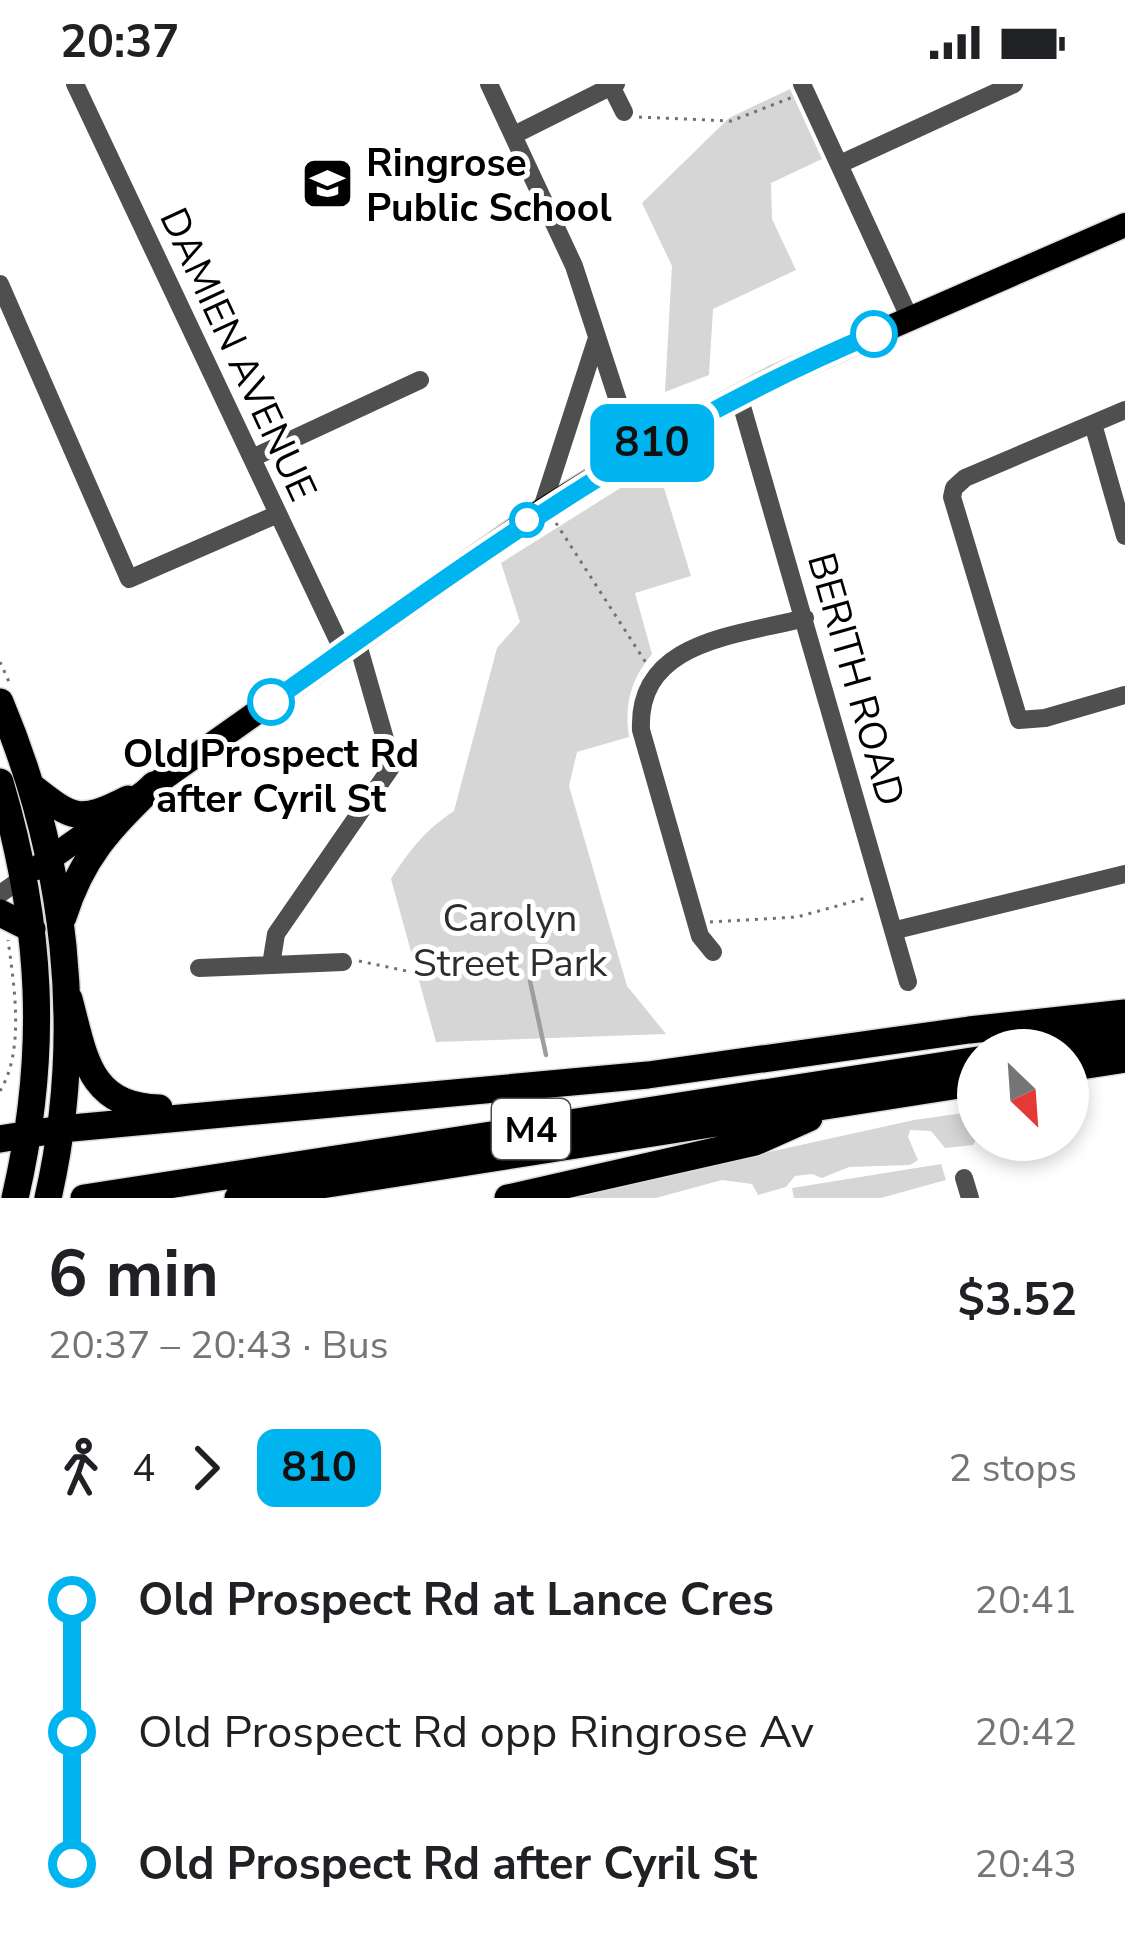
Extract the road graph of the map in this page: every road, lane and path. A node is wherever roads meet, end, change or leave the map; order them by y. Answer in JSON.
{"nodes":[{"id":1,"x":75,"y":84,"type":"edge"},
{"id":2,"x":489,"y":84,"type":"edge"},
{"id":3,"x":1014,"y":84,"type":"edge"},
{"id":4,"x":614,"y":86,"type":"edge"},
{"id":5,"x":804,"y":87,"type":"edge"},
{"id":6,"x":624,"y":112,"type":"joint"},
{"id":7,"x":514,"y":135,"type":"junction"},
{"id":8,"x":840,"y":164,"type":"junction"},
{"id":9,"x":1125,"y":225,"type":"edge"},
{"id":10,"x":0,"y":284,"type":"edge"},
{"id":11,"x":910,"y":319,"type":"junction"},
{"id":12,"x":596,"y":341,"type":"junction"},
{"id":13,"x":420,"y":379,"type":"dead end"},
{"id":14,"x":739,"y":396,"type":"junction"},
{"id":15,"x":1125,"y":410,"type":"edge"},
{"id":16,"x":1093,"y":424,"type":"junction"},
{"id":17,"x":634,"y":453,"type":"junction"},
{"id":18,"x":252,"y":458,"type":"junction"},
{"id":19,"x":541,"y":511,"type":"junction"},
{"id":20,"x":278,"y":514,"type":"junction"},
{"id":21,"x":1125,"y":536,"type":"edge"},
{"id":22,"x":806,"y":618,"type":"junction"},
{"id":23,"x":350,"y":646,"type":"junction"},
{"id":24,"x":654,"y":675,"type":"junction"},
{"id":25,"x":1125,"y":695,"type":"edge"},
{"id":26,"x":0,"y":702,"type":"edge"},
{"id":27,"x":0,"y":782,"type":"edge"},
{"id":28,"x":154,"y":785,"type":"junction"},
{"id":29,"x":32,"y":787,"type":"junction"},
{"id":30,"x":49,"y":860,"type":"junction"},
{"id":31,"x":1125,"y":874,"type":"edge"},
{"id":32,"x":24,"y":877,"type":"junction"},
{"id":33,"x":885,"y":893,"type":"junction"},
{"id":34,"x":10,"y":913,"type":"edge"},
{"id":35,"x":62,"y":922,"type":"junction"},
{"id":36,"x":697,"y":923,"type":"junction"},
{"id":37,"x":896,"y":930,"type":"junction"},
{"id":38,"x":713,"y":952,"type":"dead end"},
{"id":39,"x":343,"y":962,"type":"joint"},
{"id":40,"x":271,"y":965,"type":"junction"},
{"id":41,"x":199,"y":968,"type":"dead end"},
{"id":42,"x":422,"y":974,"type":"dead end"},
{"id":43,"x":908,"y":982,"type":"dead end"},
{"id":44,"x":69,"y":999,"type":"junction"},
{"id":45,"x":1125,"y":1013,"type":"edge"},
{"id":46,"x":1125,"y":1037,"type":"edge"},
{"id":47,"x":1089,"y":1043,"type":"edge"},
{"id":48,"x":864,"y":1044,"type":"junction"},
{"id":49,"x":1125,"y":1059,"type":"edge"},
{"id":50,"x":957,"y":1063,"type":"edge"},
{"id":51,"x":1089,"y":1065,"type":"edge"},
{"id":52,"x":957,"y":1085,"type":"edge"},
{"id":53,"x":0,"y":1090,"type":"edge"},
{"id":54,"x":846,"y":1102,"type":"junction"},
{"id":55,"x":60,"y":1141,"type":"junction"},
{"id":56,"x":17,"y":1144,"type":"edge"},
{"id":57,"x":964,"y":1178,"type":"dead end"},
{"id":58,"x":14,"y":1198,"type":"edge"},
{"id":59,"x":48,"y":1198,"type":"edge"},
{"id":60,"x":83,"y":1198,"type":"edge"},
{"id":61,"x":238,"y":1198,"type":"edge"},
{"id":62,"x":508,"y":1198,"type":"edge"},
{"id":63,"x":970,"y":1198,"type":"edge"}],
"edges":[{"from":1,"to":18,"type":"street","name":"DAMIEN AVENUE"},
{"from":2,"to":7,"type":"street"},
{"from":3,"to":8,"type":"street"},
{"from":4,"to":6,"type":"street"},
{"from":4,"to":7,"type":"street"},
{"from":5,"to":6,"type":"path"},
{"from":5,"to":8,"type":"street"},
{"from":7,"to":12,"type":"street"},
{"from":8,"to":11,"type":"street"},
{"from":9,"to":11,"type":"main road"},
{"from":10,"to":20,"type":"street"},
{"from":11,"to":14,"type":"main road"},
{"from":12,"to":17,"type":"street"},
{"from":12,"to":19,"type":"street"},
{"from":13,"to":18,"type":"street"},
{"from":14,"to":17,"type":"main road"},
{"from":14,"to":22,"type":"street","name":"BERITH ROAD"},
{"from":15,"to":16,"type":"street"},
{"from":16,"to":21,"type":"street"},
{"from":16,"to":25,"type":"street"},
{"from":17,"to":19,"type":"main road"},
{"from":18,"to":20,"type":"street","name":"DAMIEN AVENUE"},
{"from":19,"to":23,"type":"main road"},
{"from":19,"to":24,"type":"path"},
{"from":20,"to":23,"type":"street","name":"DAMIEN AVENUE"},
{"from":22,"to":24,"type":"street"},
{"from":22,"to":33,"type":"street","name":"BERITH ROAD"},
{"from":23,"to":28,"type":"main road"},
{"from":23,"to":40,"type":"street","name":"DAMIEN AVENUE"},
{"from":24,"to":36,"type":"street"},
{"from":26,"to":29,"type":"highway"},
{"from":27,"to":32,"type":"highway"},
{"from":28,"to":29,"type":"highway"},
{"from":28,"to":30,"type":"main road"},
{"from":28,"to":35,"type":"highway"},
{"from":29,"to":30,"type":"highway"},
{"from":30,"to":32,"type":"main road"},
{"from":30,"to":35,"type":"highway"},
{"from":31,"to":37,"type":"street"},
{"from":32,"to":34,"type":"highway"},
{"from":32,"to":34,"type":"street"},
{"from":33,"to":36,"type":"path"},
{"from":33,"to":37,"type":"street","name":"BERITH ROAD"},
{"from":34,"to":53,"type":"path"},
{"from":34,"to":56,"type":"highway"},
{"from":35,"to":44,"type":"highway"},
{"from":36,"to":38,"type":"street"},
{"from":37,"to":43,"type":"street","name":"BERITH ROAD"},
{"from":39,"to":40,"type":"street"},
{"from":39,"to":42,"type":"path"},
{"from":40,"to":41,"type":"street"},
{"from":44,"to":48,"type":"highway"},
{"from":44,"to":55,"type":"highway"},
{"from":45,"to":48,"type":"highway"},
{"from":46,"to":47,"type":"highway"},
{"from":48,"to":55,"type":"highway"},
{"from":49,"to":51,"type":"highway"},
{"from":50,"to":60,"type":"highway","number":"M4"},
{"from":52,"to":54,"type":"highway","number":"M4"},
{"from":54,"to":61,"type":"highway","number":"M4"},
{"from":54,"to":62,"type":"highway"},
{"from":55,"to":56,"type":"highway"},
{"from":55,"to":59,"type":"highway"},
{"from":56,"to":58,"type":"highway"},
{"from":57,"to":63,"type":"street"}]}
